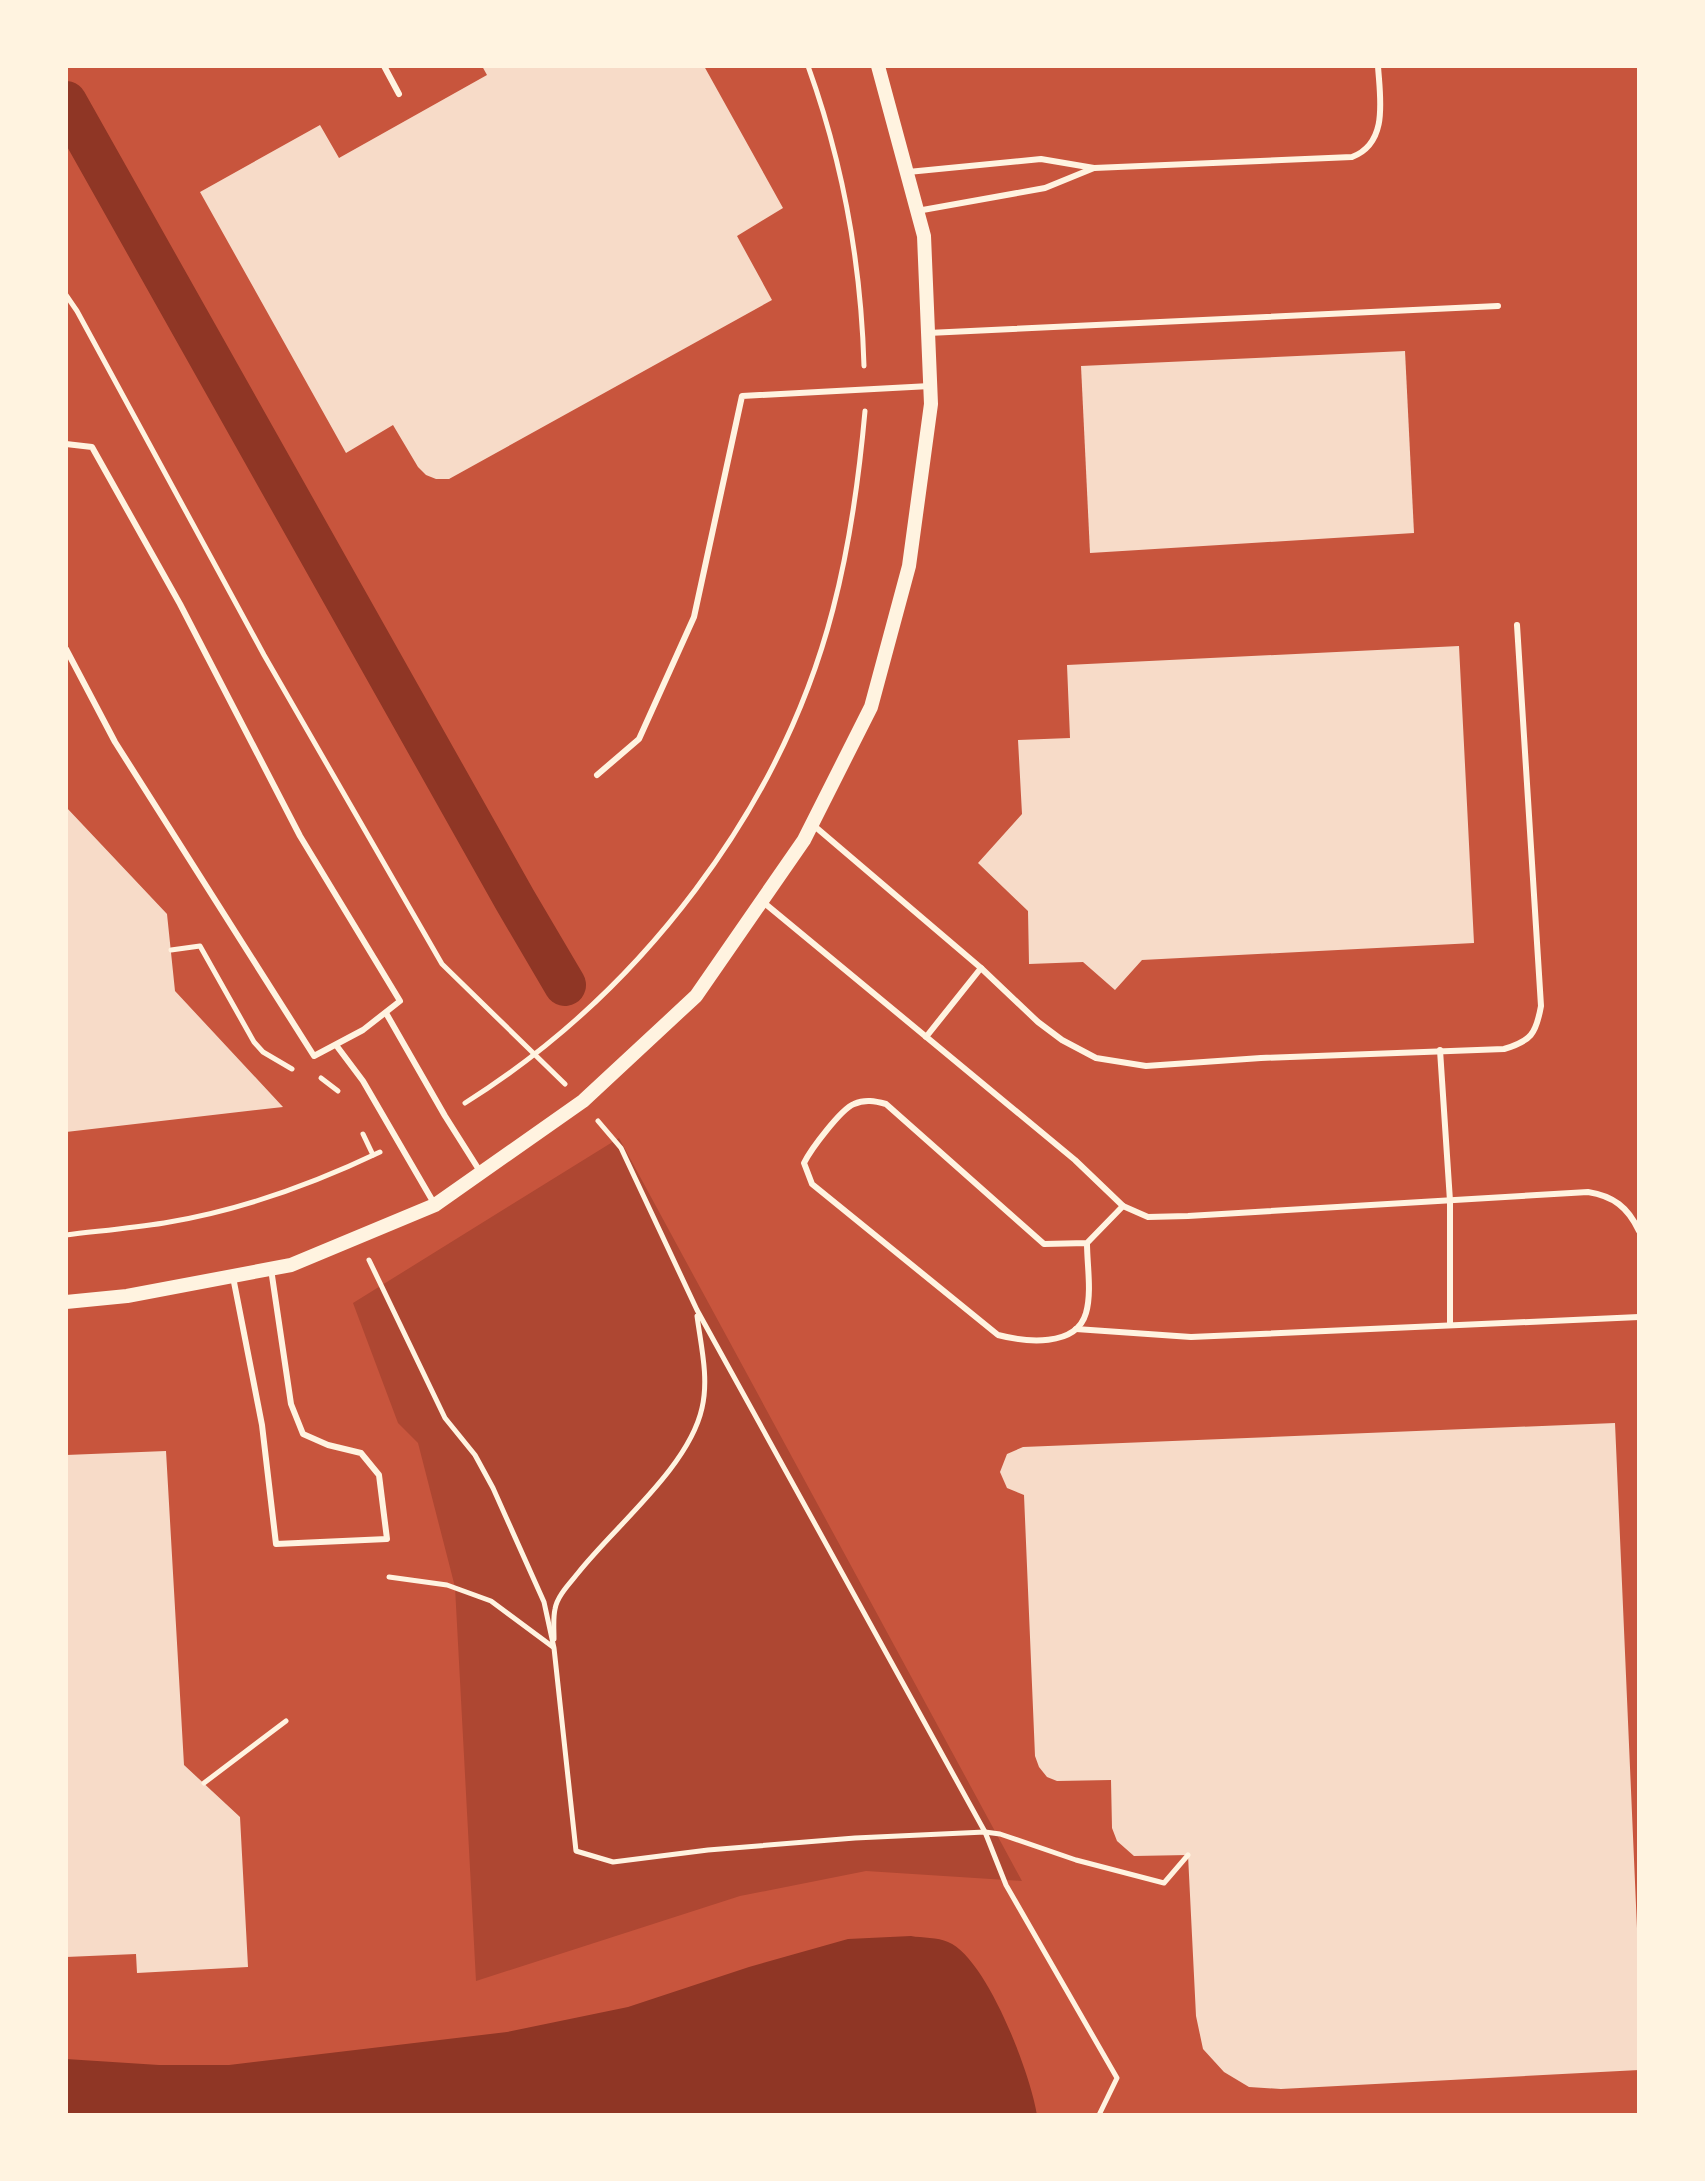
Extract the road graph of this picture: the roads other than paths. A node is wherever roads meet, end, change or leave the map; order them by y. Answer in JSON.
{"nodes":[{"id":1,"x":384,"y":66,"type":"edge"},
{"id":2,"x":878,"y":66,"type":"edge"},
{"id":3,"x":1378,"y":66,"type":"edge"},
{"id":4,"x":399,"y":94,"type":"dead end"},
{"id":5,"x":1094,"y":168,"type":"junction"},
{"id":6,"x":908,"y":172,"type":"junction"},
{"id":7,"x":917,"y":211,"type":"junction"},
{"id":8,"x":1498,"y":306,"type":"dead end"},
{"id":9,"x":928,"y":333,"type":"junction"},
{"id":10,"x":930,"y":386,"type":"junction"},
{"id":11,"x":66,"y":444,"type":"edge"},
{"id":12,"x":1517,"y":625,"type":"dead end"},
{"id":13,"x":66,"y":649,"type":"edge"},
{"id":14,"x":597,"y":775,"type":"dead end"},
{"id":15,"x":812,"y":824,"type":"junction"},
{"id":16,"x":762,"y":901,"type":"junction"},
{"id":17,"x":981,"y":968,"type":"junction"},
{"id":18,"x":386,"y":1013,"type":"junction"},
{"id":19,"x":926,"y":1037,"type":"junction"},
{"id":20,"x":336,"y":1045,"type":"junction"},
{"id":21,"x":1440,"y":1050,"type":"junction"},
{"id":22,"x":481,"y":1173,"type":"junction"},
{"id":23,"x":1450,"y":1201,"type":"junction"},
{"id":24,"x":435,"y":1205,"type":"junction"},
{"id":25,"x":1123,"y":1206,"type":"junction"},
{"id":26,"x":1639,"y":1231,"type":"edge"},
{"id":27,"x":1087,"y":1243,"type":"junction"},
{"id":28,"x":271,"y":1269,"type":"junction"},
{"id":29,"x":233,"y":1277,"type":"junction"},
{"id":30,"x":66,"y":1302,"type":"edge"},
{"id":31,"x":1639,"y":1317,"type":"edge"},
{"id":32,"x":1450,"y":1325,"type":"junction"},
{"id":33,"x":1076,"y":1329,"type":"junction"}],
"edges":[{"from":1,"to":4,"type":"lane"},
{"from":2,"to":6,"type":"street"},
{"from":3,"to":5,"type":"lane"},
{"from":5,"to":6,"type":"lane"},
{"from":5,"to":7,"type":"lane"},
{"from":6,"to":7,"type":"street"},
{"from":7,"to":9,"type":"street"},
{"from":8,"to":9,"type":"lane"},
{"from":9,"to":10,"type":"street"},
{"from":10,"to":14,"type":"lane"},
{"from":10,"to":15,"type":"street"},
{"from":11,"to":18,"type":"lane"},
{"from":12,"to":21,"type":"lane"},
{"from":13,"to":20,"type":"lane"},
{"from":15,"to":16,"type":"street"},
{"from":15,"to":17,"type":"lane"},
{"from":16,"to":19,"type":"lane"},
{"from":16,"to":22,"type":"street"},
{"from":17,"to":19,"type":"lane"},
{"from":17,"to":21,"type":"lane"},
{"from":18,"to":20,"type":"lane"},
{"from":18,"to":22,"type":"lane"},
{"from":19,"to":25,"type":"lane"},
{"from":20,"to":24,"type":"lane"},
{"from":21,"to":23,"type":"lane"},
{"from":22,"to":24,"type":"street"},
{"from":23,"to":25,"type":"lane"},
{"from":23,"to":26,"type":"lane"},
{"from":23,"to":32,"type":"lane"},
{"from":24,"to":28,"type":"street"},
{"from":25,"to":27,"type":"lane"},
{"from":27,"to":33,"type":"lane"},
{"from":27,"to":33,"type":"lane"},
{"from":28,"to":29,"type":"street"},
{"from":28,"to":29,"type":"lane"},
{"from":29,"to":30,"type":"street"},
{"from":31,"to":32,"type":"lane"},
{"from":32,"to":33,"type":"lane"}]}
